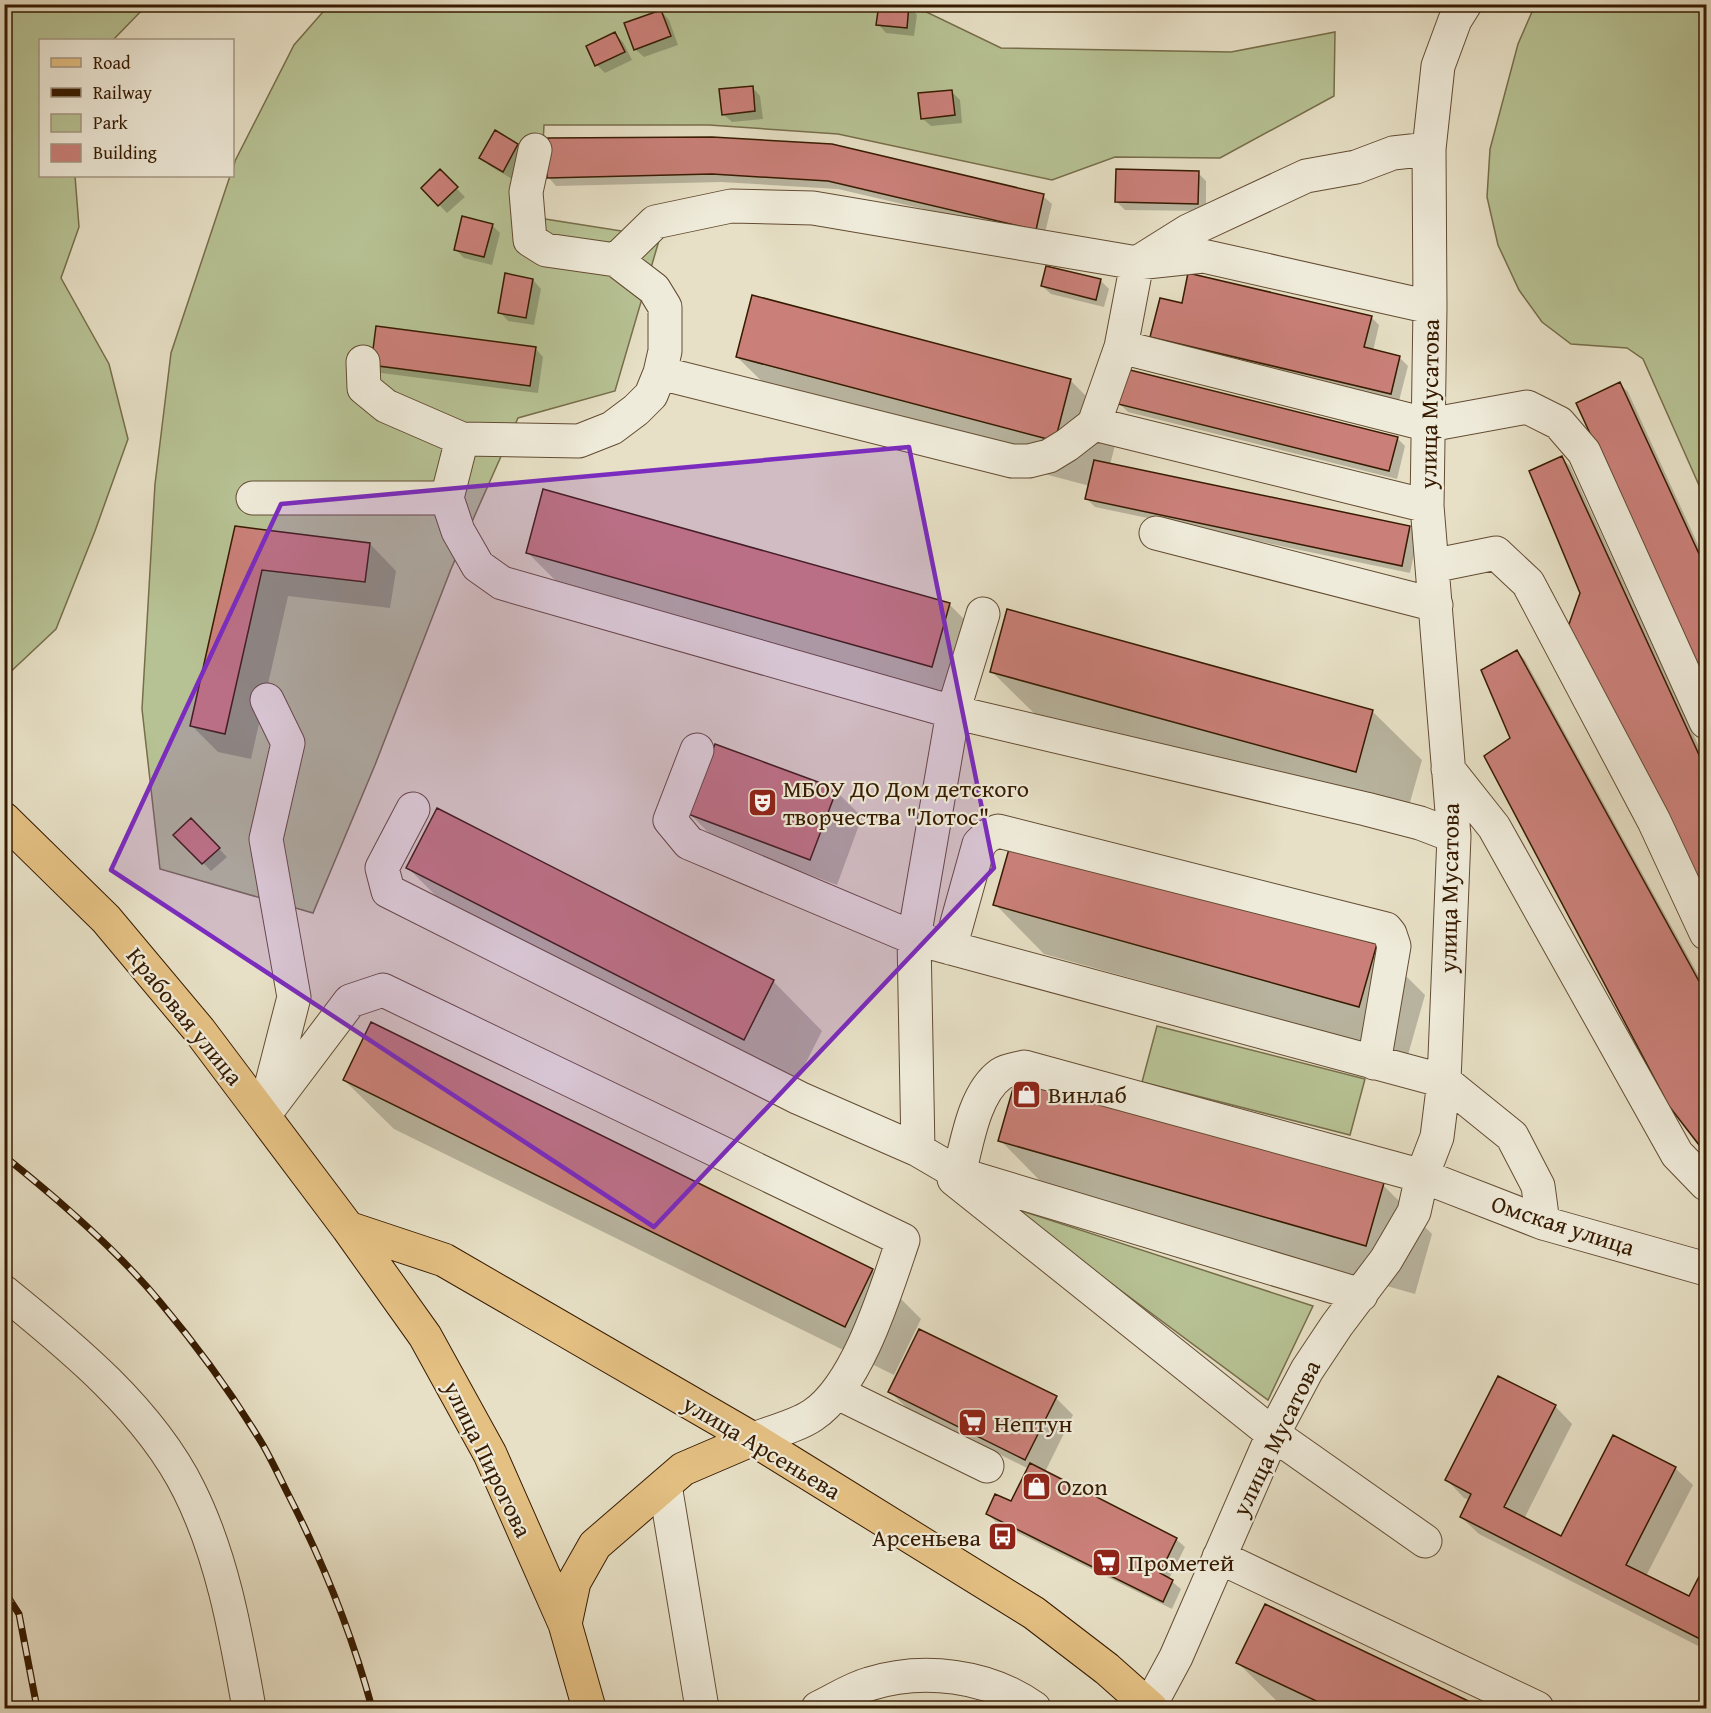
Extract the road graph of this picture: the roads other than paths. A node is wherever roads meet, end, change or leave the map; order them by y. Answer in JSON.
{"nodes":[{"id":1,"x":1464,"y":10,"type":"edge"},
{"id":2,"x":1429,"y":149,"type":"junction"},
{"id":3,"x":535,"y":150,"type":"dead end"},
{"id":4,"x":616,"y":260,"type":"junction"},
{"id":5,"x":1137,"y":263,"type":"junction"},
{"id":6,"x":1430,"y":307,"type":"junction"},
{"id":7,"x":1121,"y":347,"type":"junction"},
{"id":8,"x":363,"y":362,"type":"dead end"},
{"id":9,"x":660,"y":373,"type":"junction"},
{"id":10,"x":1094,"y":424,"type":"junction"},
{"id":11,"x":1429,"y":425,"type":"junction"},
{"id":12,"x":462,"y":439,"type":"junction"},
{"id":13,"x":253,"y":498,"type":"dead end"},
{"id":14,"x":447,"y":498,"type":"junction"},
{"id":15,"x":1427,"y":506,"type":"junction"},
{"id":16,"x":1156,"y":532,"type":"dead end"},
{"id":17,"x":1432,"y":566,"type":"junction"},
{"id":18,"x":1436,"y":605,"type":"junction"},
{"id":19,"x":983,"y":614,"type":"dead end"},
{"id":20,"x":267,"y":700,"type":"dead end"},
{"id":21,"x":953,"y":712,"type":"junction"},
{"id":22,"x":1707,"y":722,"type":"edge"},
{"id":23,"x":697,"y":750,"type":"dead end"},
{"id":24,"x":1448,"y":769,"type":"junction"},
{"id":25,"x":413,"y":809,"type":"dead end"},
{"id":26,"x":4,"y":819,"type":"edge"},
{"id":27,"x":1454,"y":836,"type":"junction"},
{"id":28,"x":1707,"y":933,"type":"edge"},
{"id":29,"x":914,"y":938,"type":"junction"},
{"id":30,"x":950,"y":948,"type":"junction"},
{"id":31,"x":1374,"y":1063,"type":"junction"},
{"id":32,"x":1444,"y":1082,"type":"junction"},
{"id":33,"x":264,"y":1115,"type":"junction"},
{"id":34,"x":918,"y":1150,"type":"junction"},
{"id":35,"x":959,"y":1174,"type":"junction"},
{"id":36,"x":1422,"y":1176,"type":"junction"},
{"id":37,"x":1707,"y":1184,"type":"edge"},
{"id":38,"x":1543,"y":1223,"type":"junction"},
{"id":39,"x":348,"y":1228,"type":"junction"},
{"id":40,"x":1707,"y":1269,"type":"edge"},
{"id":41,"x":4,"y":1292,"type":"edge"},
{"id":42,"x":1361,"y":1296,"type":"junction"},
{"id":43,"x":838,"y":1393,"type":"junction"},
{"id":44,"x":1273,"y":1434,"type":"junction"},
{"id":45,"x":753,"y":1439,"type":"junction"},
{"id":46,"x":987,"y":1466,"type":"dead end"},
{"id":47,"x":664,"y":1485,"type":"junction"},
{"id":48,"x":1425,"y":1541,"type":"dead end"},
{"id":49,"x":1219,"y":1557,"type":"junction"},
{"id":50,"x":565,"y":1624,"type":"junction"},
{"id":51,"x":249,"y":1708,"type":"edge"},
{"id":52,"x":589,"y":1708,"type":"edge"},
{"id":53,"x":702,"y":1708,"type":"edge"},
{"id":54,"x":819,"y":1708,"type":"edge"},
{"id":55,"x":1034,"y":1708,"type":"edge"},
{"id":56,"x":1150,"y":1708,"type":"edge"},
{"id":57,"x":1537,"y":1708,"type":"edge"}],
"edges":[{"from":1,"to":2,"type":"street","name":"улица Мусатова"},
{"from":2,"to":5,"type":"street"},
{"from":2,"to":6,"type":"street","name":"улица Мусатова"},
{"from":3,"to":4,"type":"street"},
{"from":4,"to":5,"type":"street"},
{"from":4,"to":9,"type":"street"},
{"from":5,"to":6,"type":"street"},
{"from":5,"to":7,"type":"street"},
{"from":6,"to":11,"type":"street","name":"улица Мусатова"},
{"from":7,"to":10,"type":"street"},
{"from":7,"to":11,"type":"street"},
{"from":8,"to":12,"type":"street"},
{"from":9,"to":10,"type":"street"},
{"from":9,"to":12,"type":"street"},
{"from":10,"to":15,"type":"street"},
{"from":11,"to":15,"type":"street","name":"улица Мусатова"},
{"from":11,"to":22,"type":"street"},
{"from":12,"to":14,"type":"street"},
{"from":13,"to":14,"type":"street"},
{"from":14,"to":21,"type":"street"},
{"from":15,"to":17,"type":"street","name":"улица Мусатова"},
{"from":16,"to":18,"type":"street"},
{"from":17,"to":18,"type":"street","name":"улица Мусатова"},
{"from":17,"to":28,"type":"street"},
{"from":18,"to":24,"type":"street","name":"улица Мусатова"},
{"from":19,"to":21,"type":"street"},
{"from":20,"to":33,"type":"street"},
{"from":21,"to":27,"type":"street"},
{"from":21,"to":29,"type":"street"},
{"from":23,"to":29,"type":"street"},
{"from":24,"to":27,"type":"street","name":"улица Мусатова"},
{"from":24,"to":37,"type":"street"},
{"from":25,"to":34,"type":"street"},
{"from":26,"to":33,"type":"main road","name":"Крабовая улица"},
{"from":27,"to":32,"type":"street","name":"улица Мусатова"},
{"from":29,"to":30,"type":"street"},
{"from":29,"to":34,"type":"street"},
{"from":30,"to":31,"type":"street"},
{"from":30,"to":31,"type":"street"},
{"from":31,"to":32,"type":"street"},
{"from":32,"to":36,"type":"street","name":"улица Мусатова"},
{"from":32,"to":38,"type":"street"},
{"from":33,"to":39,"type":"main road","name":"Крабовая улица"},
{"from":33,"to":43,"type":"street"},
{"from":34,"to":35,"type":"street"},
{"from":34,"to":44,"type":"street"},
{"from":35,"to":36,"type":"street","name":"Омская улица"},
{"from":35,"to":42,"type":"street"},
{"from":36,"to":38,"type":"street","name":"Омская улица"},
{"from":36,"to":42,"type":"street","name":"улица Мусатова"},
{"from":38,"to":40,"type":"street","name":"Омская улица"},
{"from":39,"to":45,"type":"main road","name":"улица Арсеньева"},
{"from":39,"to":50,"type":"main road","name":"улица Пирогова"},
{"from":41,"to":51,"type":"street"},
{"from":42,"to":44,"type":"street","name":"улица Мусатова"},
{"from":43,"to":45,"type":"street"},
{"from":43,"to":46,"type":"street"},
{"from":44,"to":48,"type":"street"},
{"from":44,"to":49,"type":"street","name":"улица Мусатова"},
{"from":45,"to":47,"type":"main road"},
{"from":45,"to":56,"type":"main road","name":"улица Арсеньева"},
{"from":47,"to":50,"type":"main road"},
{"from":47,"to":53,"type":"street"},
{"from":49,"to":56,"type":"street","name":"улица Мусатова"},
{"from":49,"to":57,"type":"street"},
{"from":50,"to":52,"type":"main road","name":"улица Пирогова"},
{"from":54,"to":55,"type":"street"}]}
